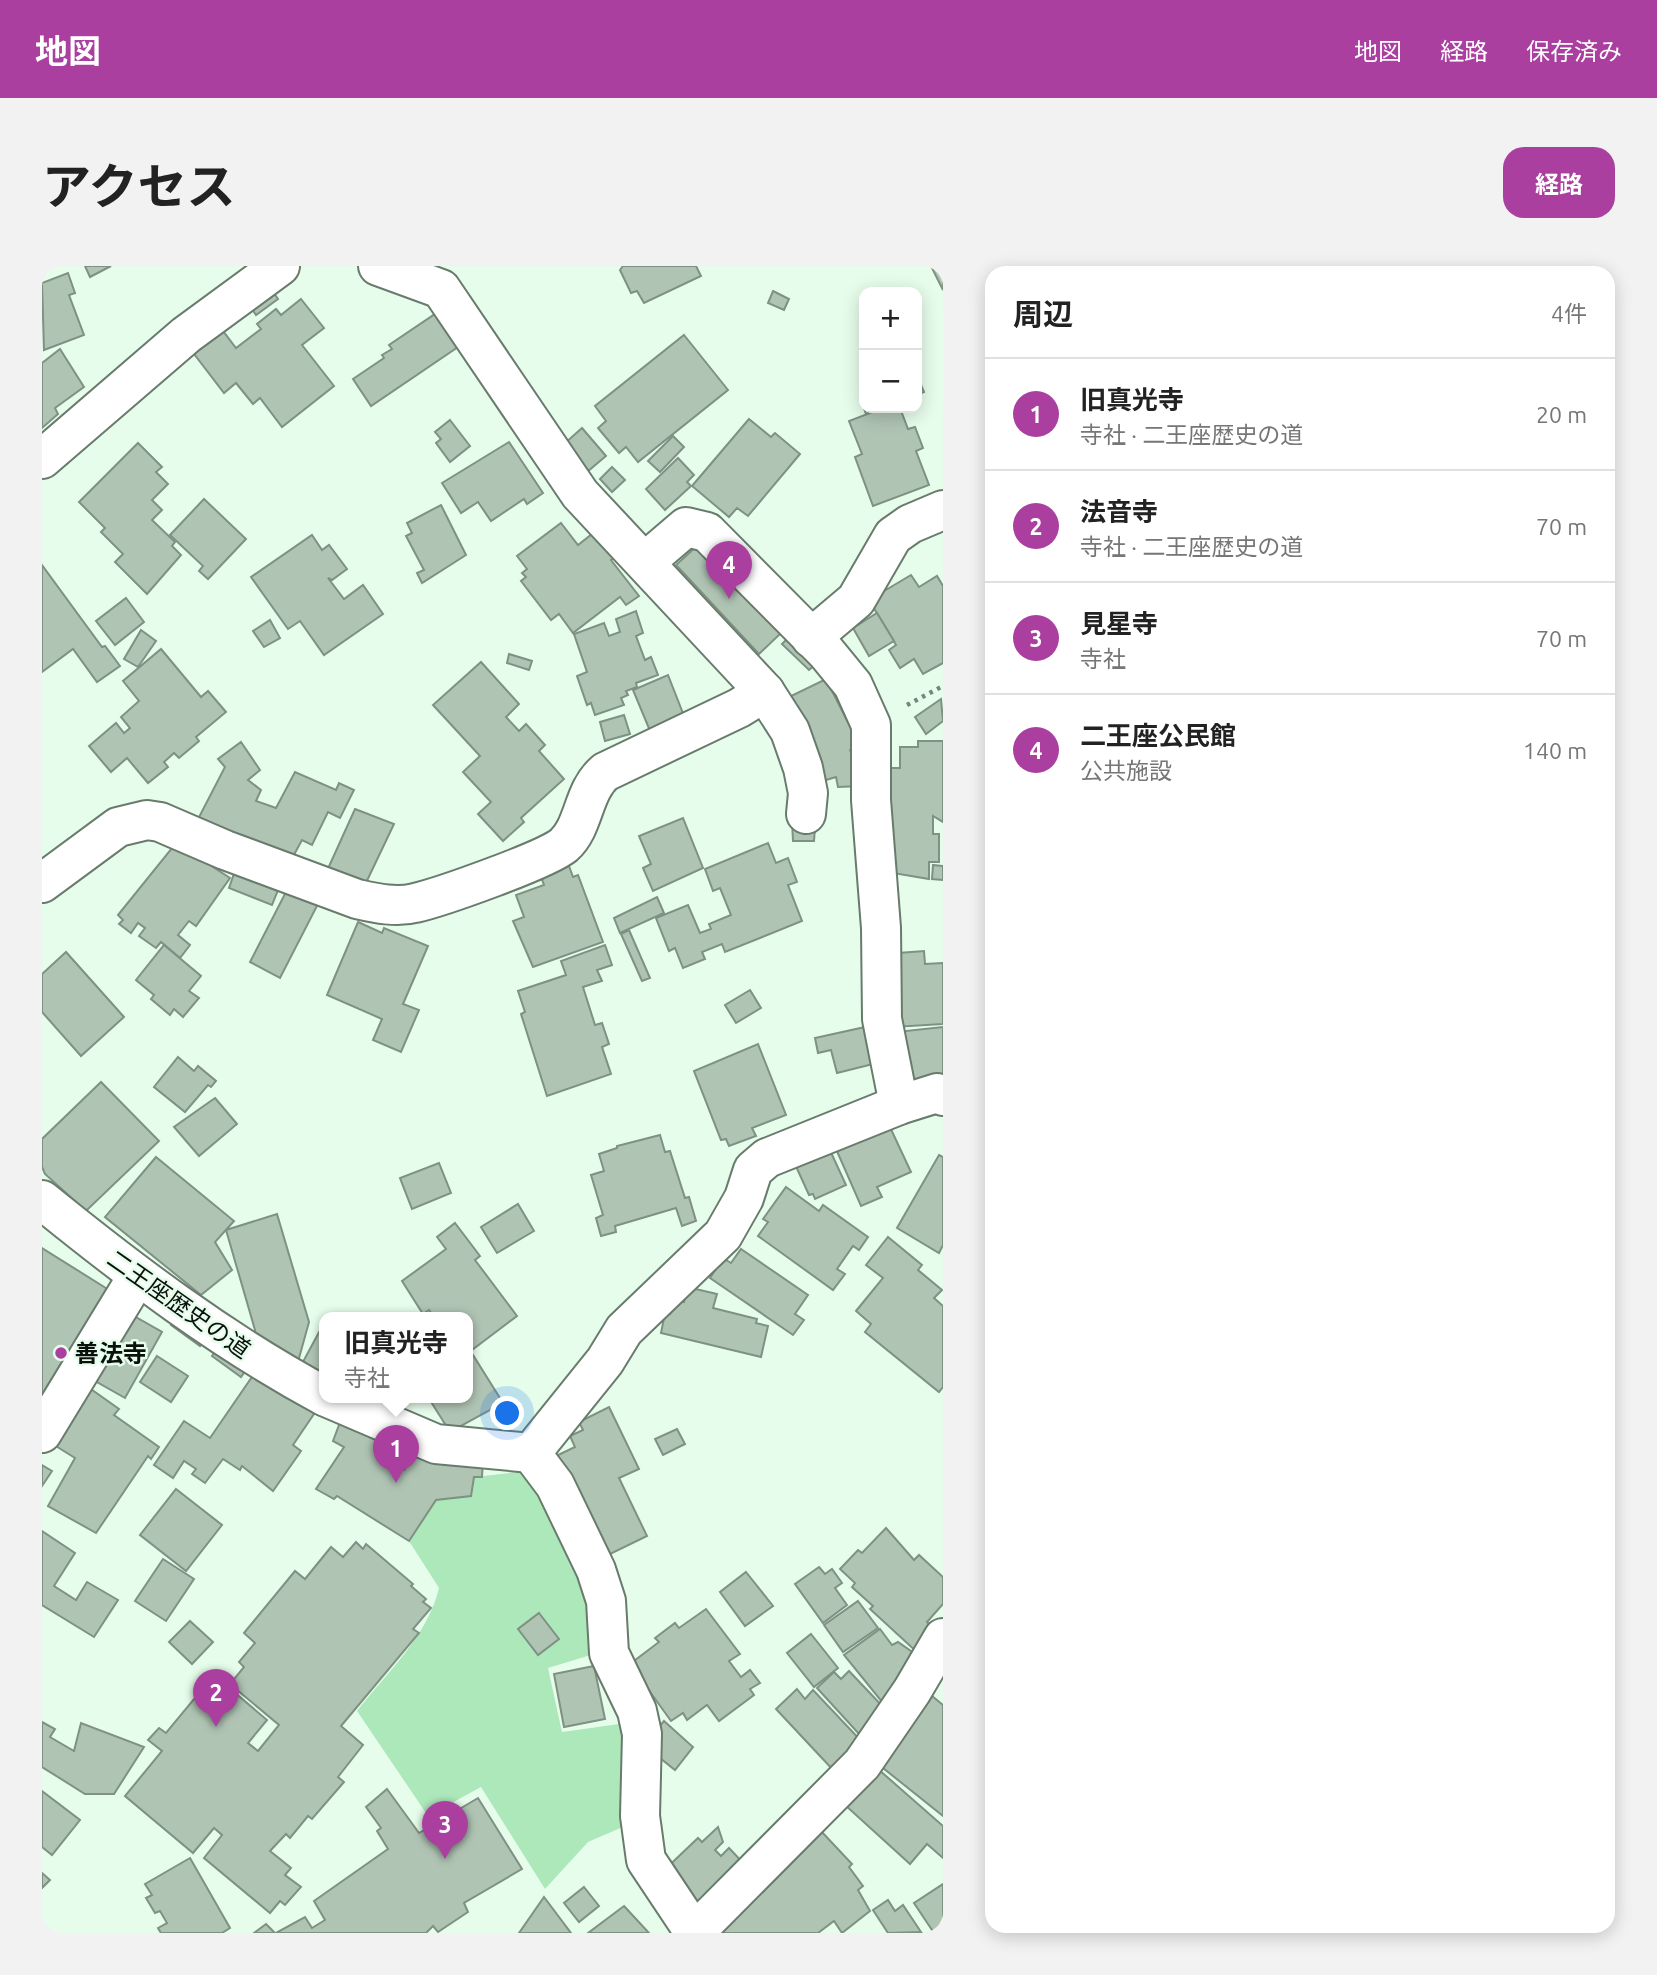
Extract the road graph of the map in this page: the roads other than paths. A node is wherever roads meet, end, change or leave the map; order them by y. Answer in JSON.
{"nodes":[{"id":1,"x":280,"y":266,"type":"edge"},
{"id":2,"x":379,"y":266,"type":"edge"},
{"id":3,"x":445,"y":278,"type":"edge"},
{"id":4,"x":42,"y":459,"type":"edge"},
{"id":5,"x":943,"y":510,"type":"edge"},
{"id":6,"x":645,"y":562,"type":"junction"},
{"id":7,"x":811,"y":638,"type":"junction"},
{"id":8,"x":765,"y":692,"type":"junction"},
{"id":9,"x":806,"y":814,"type":"dead end"},
{"id":10,"x":42,"y":883,"type":"edge"},
{"id":11,"x":943,"y":1096,"type":"edge"},
{"id":12,"x":899,"y":1105,"type":"junction"},
{"id":13,"x":42,"y":1200,"type":"edge"},
{"id":14,"x":137,"y":1277,"type":"junction"},
{"id":15,"x":319,"y":1394,"type":"edge"},
{"id":16,"x":339,"y":1403,"type":"edge"},
{"id":17,"x":42,"y":1433,"type":"edge"},
{"id":18,"x":531,"y":1453,"type":"junction"},
{"id":19,"x":943,"y":1638,"type":"edge"},
{"id":20,"x":694,"y":1933,"type":"edge"}],
"edges":[{"from":1,"to":4,"type":"street"},
{"from":2,"to":3,"type":"street"},
{"from":3,"to":6,"type":"street"},
{"from":5,"to":7,"type":"street"},
{"from":6,"to":7,"type":"street"},
{"from":6,"to":8,"type":"street"},
{"from":7,"to":12,"type":"street"},
{"from":8,"to":9,"type":"street"},
{"from":8,"to":10,"type":"street"},
{"from":11,"to":12,"type":"street"},
{"from":12,"to":18,"type":"street"},
{"from":13,"to":14,"type":"street","name":"二王座歴史の道"},
{"from":14,"to":15,"type":"street","name":"二王座歴史の道"},
{"from":14,"to":17,"type":"street"},
{"from":16,"to":18,"type":"street","name":"二王座歴史の道"},
{"from":18,"to":20,"type":"street"},
{"from":19,"to":20,"type":"street"}]}
